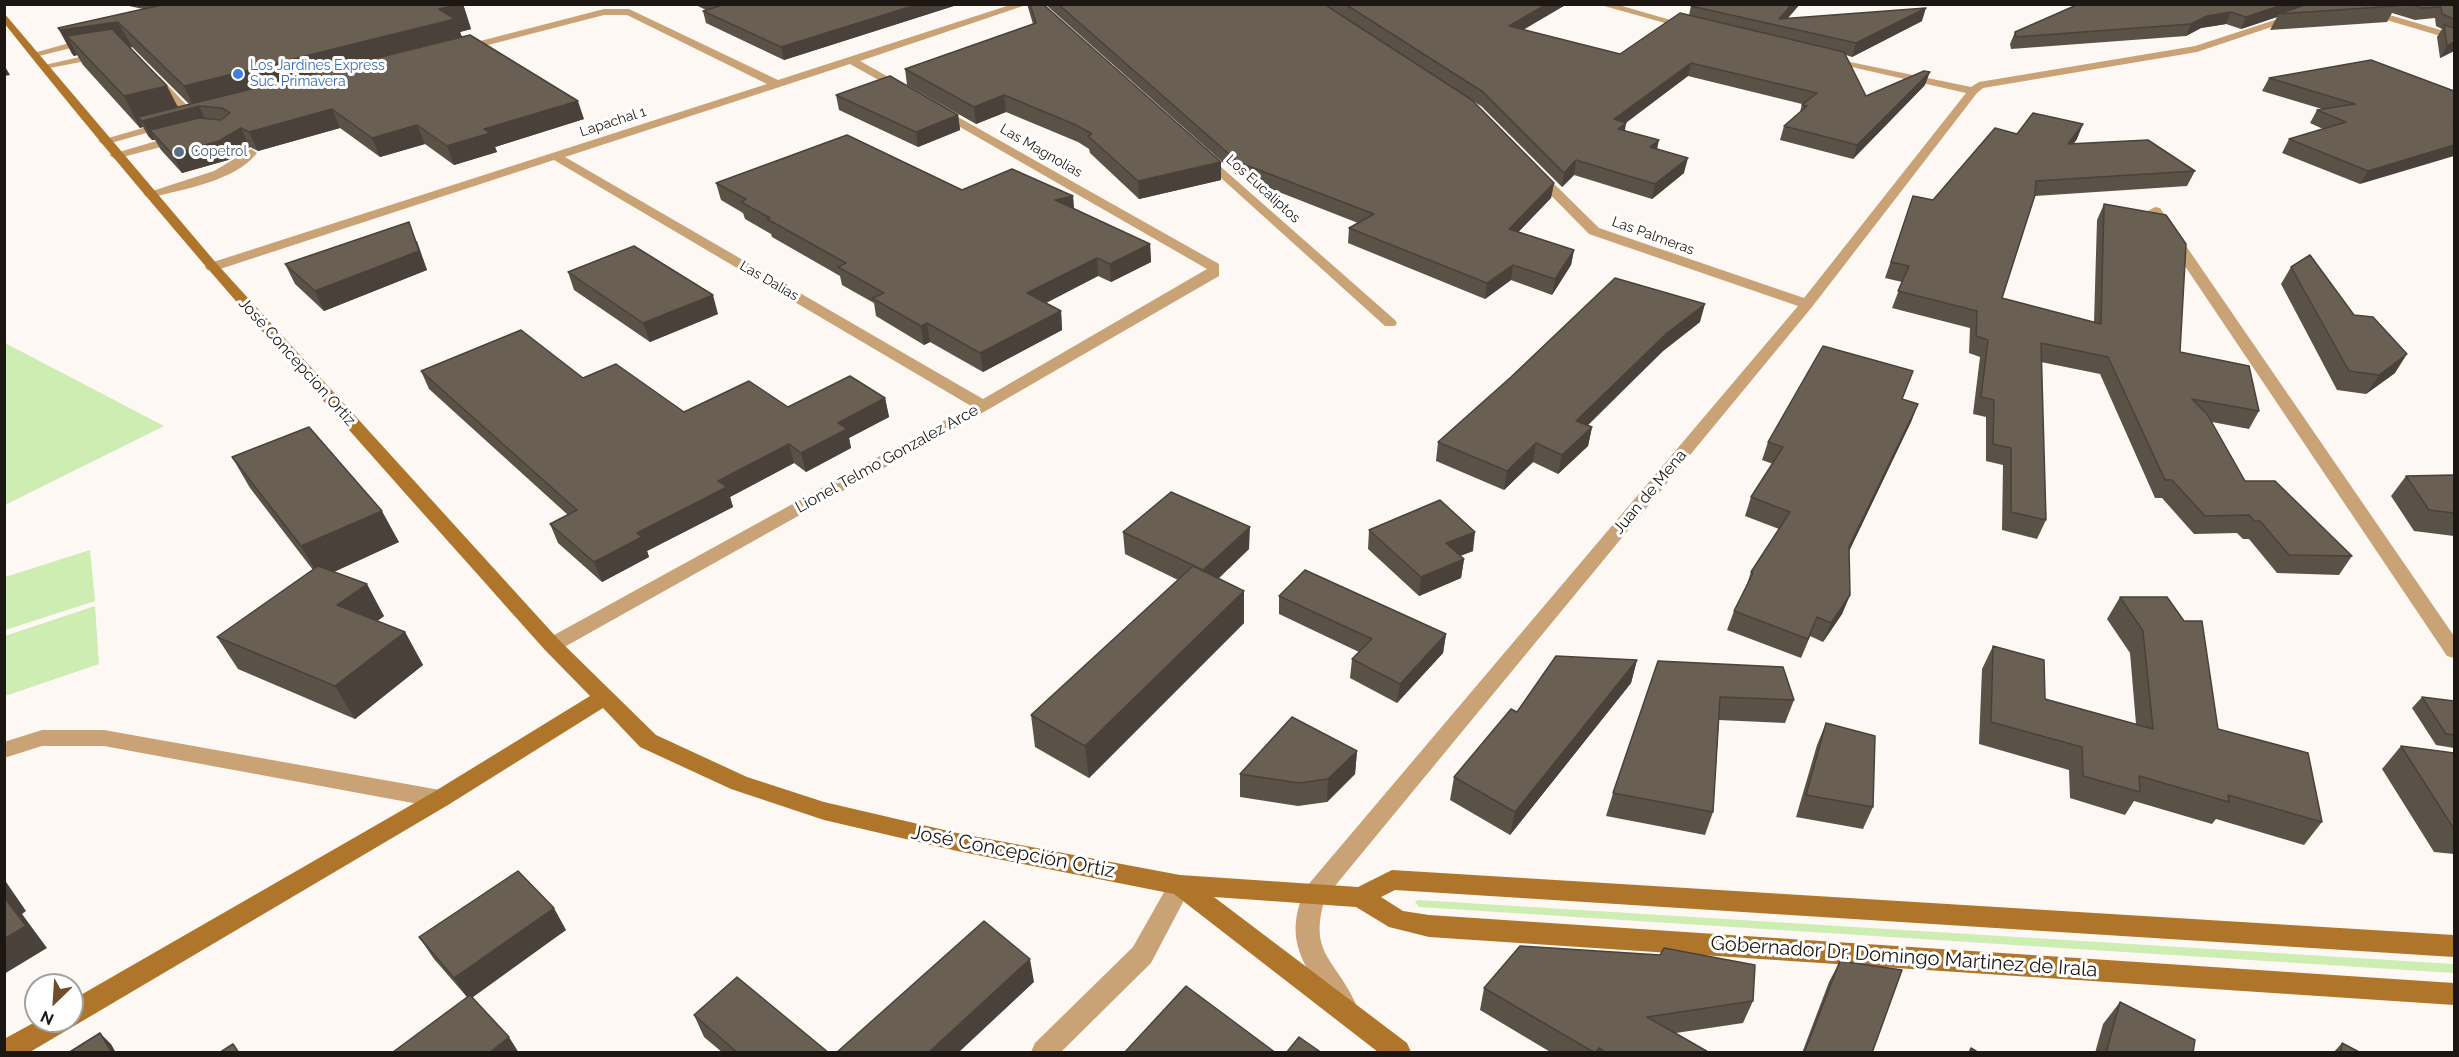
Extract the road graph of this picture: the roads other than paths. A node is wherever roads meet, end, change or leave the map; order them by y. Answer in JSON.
{"nodes":[{"id":1,"x":1602,"y":4,"type":"edge"},
{"id":2,"x":2335,"y":4,"type":"edge"},
{"id":3,"x":1013,"y":6,"type":"edge"},
{"id":4,"x":2355,"y":8,"type":"edge"},
{"id":5,"x":4,"y":16,"type":"edge"},
{"id":6,"x":1701,"y":29,"type":"edge"},
{"id":7,"x":2454,"y":37,"type":"edge"},
{"id":8,"x":98,"y":38,"type":"edge"},
{"id":9,"x":114,"y":52,"type":"edge"},
{"id":10,"x":444,"y":53,"type":"edge"},
{"id":11,"x":1814,"y":55,"type":"edge"},
{"id":12,"x":40,"y":60,"type":"junction"},
{"id":13,"x":853,"y":61,"type":"junction"},
{"id":14,"x":146,"y":68,"type":"edge"},
{"id":15,"x":777,"y":84,"type":"junction"},
{"id":16,"x":1976,"y":88,"type":"junction"},
{"id":17,"x":196,"y":134,"type":"edge"},
{"id":18,"x":104,"y":141,"type":"junction"},
{"id":19,"x":1195,"y":148,"type":"edge"},
{"id":20,"x":251,"y":153,"type":"edge"},
{"id":21,"x":115,"y":154,"type":"junction"},
{"id":22,"x":555,"y":156,"type":"junction"},
{"id":23,"x":1524,"y":161,"type":"edge"},
{"id":24,"x":149,"y":194,"type":"junction"},
{"id":25,"x":2155,"y":212,"type":"edge"},
{"id":26,"x":212,"y":267,"type":"junction"},
{"id":27,"x":1214,"y":267,"type":"joint"},
{"id":28,"x":1807,"y":304,"type":"junction"},
{"id":29,"x":1390,"y":324,"type":"dead end"},
{"id":30,"x":983,"y":406,"type":"junction"},
{"id":31,"x":552,"y":645,"type":"junction"},
{"id":32,"x":2454,"y":651,"type":"edge"},
{"id":33,"x":603,"y":698,"type":"junction"},
{"id":34,"x":4,"y":750,"type":"edge"},
{"id":35,"x":440,"y":799,"type":"junction"},
{"id":36,"x":1180,"y":885,"type":"junction"},
{"id":37,"x":1315,"y":893,"type":"junction"},
{"id":38,"x":1360,"y":897,"type":"junction"},
{"id":39,"x":2454,"y":946,"type":"edge"},
{"id":40,"x":2454,"y":994,"type":"edge"},
{"id":41,"x":84,"y":1007,"type":"edge"},
{"id":42,"x":1354,"y":1021,"type":"junction"},
{"id":43,"x":41,"y":1033,"type":"edge"},
{"id":44,"x":7,"y":1053,"type":"edge"},
{"id":45,"x":1044,"y":1053,"type":"edge"},
{"id":46,"x":1398,"y":1053,"type":"edge"}],
"edges":[{"from":1,"to":6,"type":"street"},
{"from":2,"to":16,"type":"street"},
{"from":3,"to":13,"type":"street","name":"Lapachal 1"},
{"from":4,"to":7,"type":"street"},
{"from":5,"to":12,"type":"street","name":"José Concepcion Ortiz"},
{"from":8,"to":12,"type":"street"},
{"from":9,"to":12,"type":"street"},
{"from":10,"to":15,"type":"street"},
{"from":11,"to":16,"type":"street"},
{"from":12,"to":18,"type":"street","name":"José Concepcion Ortiz"},
{"from":13,"to":15,"type":"street","name":"Lapachal 1"},
{"from":13,"to":27,"type":"street","name":"Las Magnolias"},
{"from":14,"to":18,"type":"street"},
{"from":15,"to":22,"type":"street","name":"Lapachal 1"},
{"from":16,"to":28,"type":"street","name":"Juan de Mena"},
{"from":17,"to":21,"type":"street"},
{"from":18,"to":21,"type":"street","name":"José Concepcion Ortiz"},
{"from":19,"to":29,"type":"street","name":"Los Eucaliptos"},
{"from":20,"to":24,"type":"street"},
{"from":21,"to":24,"type":"street","name":"José Concepcion Ortiz"},
{"from":22,"to":26,"type":"street","name":"Lapachal 1"},
{"from":22,"to":30,"type":"street","name":"Las Dalias"},
{"from":23,"to":28,"type":"street","name":"Las Palmeras"},
{"from":24,"to":26,"type":"street","name":"José Concepcion Ortiz"},
{"from":25,"to":32,"type":"street"},
{"from":26,"to":31,"type":"street","name":"José Concepcion Ortiz"},
{"from":27,"to":30,"type":"street","name":"Lionel Telmo Gonzalez Arce"},
{"from":28,"to":37,"type":"street","name":"Juan de Mena"},
{"from":30,"to":31,"type":"street","name":"Lionel Telmo Gonzalez Arce"},
{"from":31,"to":33,"type":"street","name":"José Concepcion Ortiz"},
{"from":33,"to":35,"type":"street"},
{"from":33,"to":36,"type":"street","name":"José Concepción Ortiz"},
{"from":34,"to":35,"type":"street"},
{"from":35,"to":41,"type":"street"},
{"from":36,"to":37,"type":"street","name":"Gobernador Dr. Domingo Martinez de Irala"},
{"from":36,"to":42,"type":"street","name":"José Concepción Ortiz"},
{"from":36,"to":45,"type":"street"},
{"from":37,"to":38,"type":"street","name":"Gobernador Dr. Domingo Martinez de Irala"},
{"from":37,"to":42,"type":"street"},
{"from":38,"to":39,"type":"street"},
{"from":38,"to":40,"type":"street","name":"Gobernador Dr. Domingo Martinez de Irala"},
{"from":42,"to":46,"type":"street","name":"José Concepción Ortiz"},
{"from":43,"to":44,"type":"street"}]}
